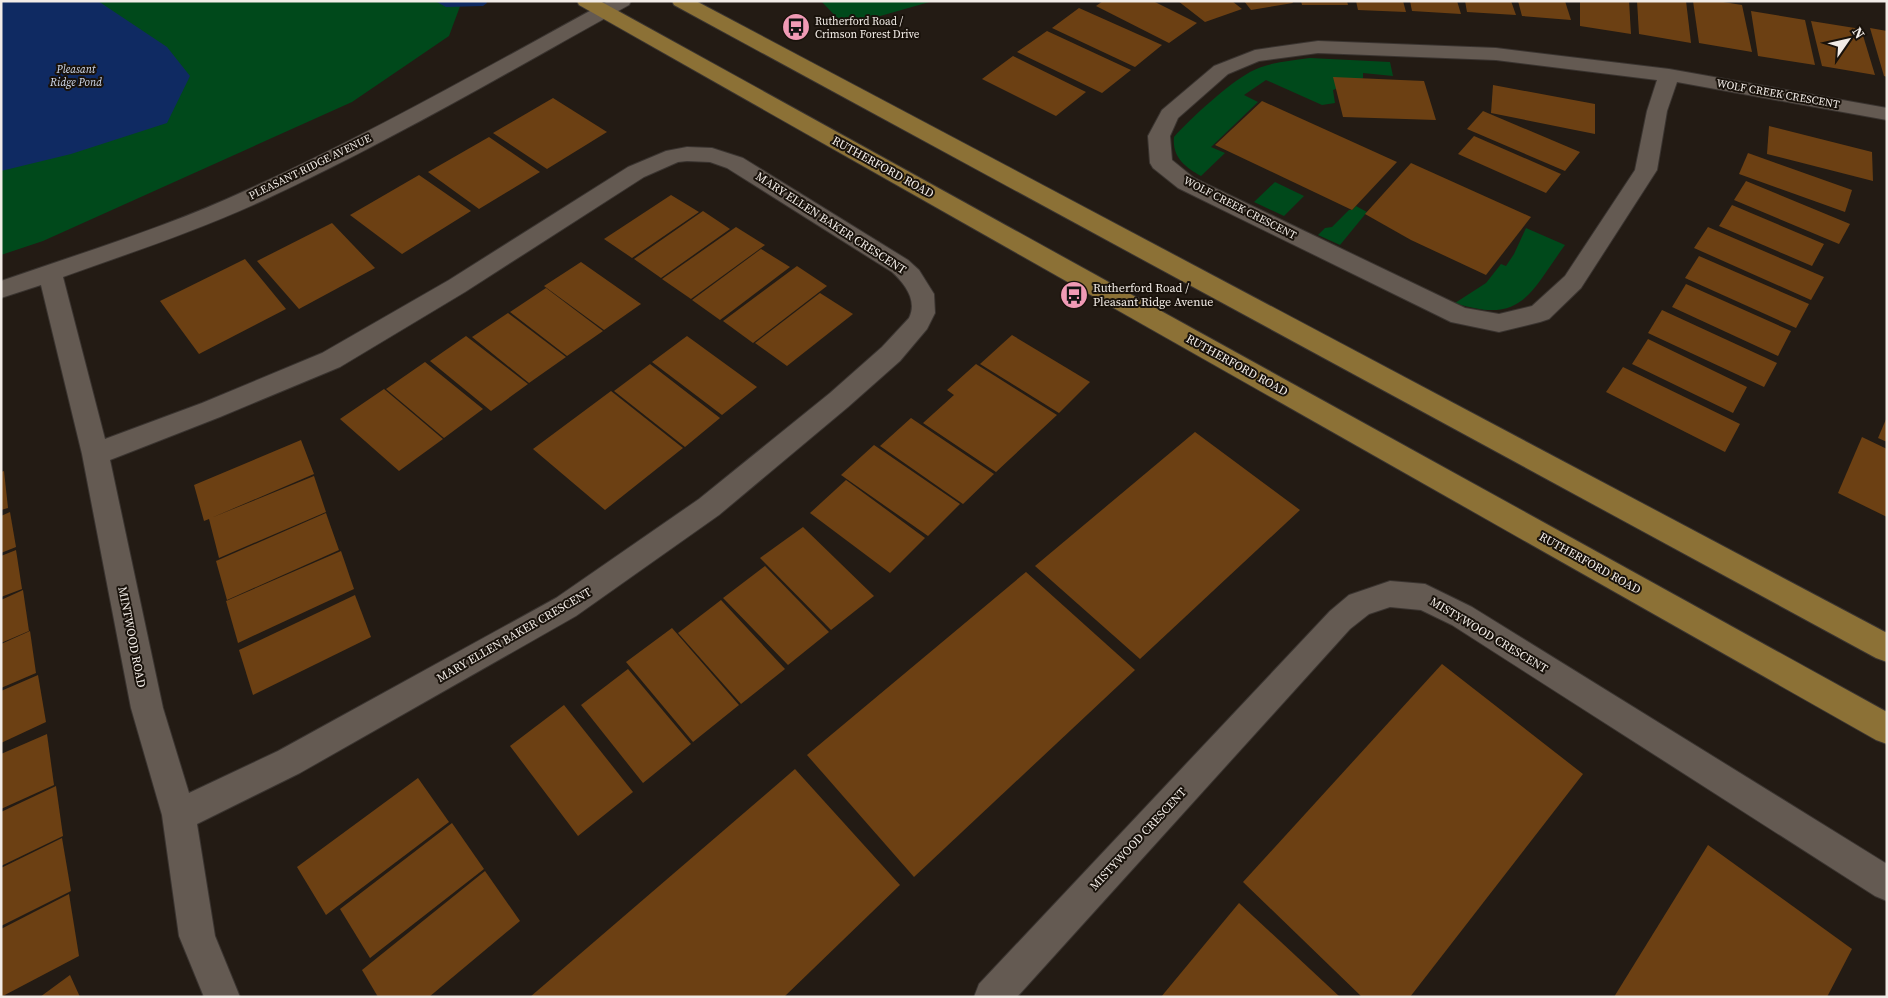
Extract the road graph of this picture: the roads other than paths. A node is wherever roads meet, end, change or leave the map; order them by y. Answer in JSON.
{"nodes":[{"id":1,"x":681,"y":1,"type":"edge"},
{"id":2,"x":604,"y":5,"type":"edge"},
{"id":3,"x":1669,"y":75,"type":"junction"},
{"id":4,"x":1887,"y":114,"type":"edge"},
{"id":5,"x":50,"y":274,"type":"junction"},
{"id":6,"x":1,"y":290,"type":"edge"},
{"id":7,"x":95,"y":454,"type":"junction"},
{"id":8,"x":1887,"y":648,"type":"edge"},
{"id":9,"x":1887,"y":729,"type":"edge"},
{"id":10,"x":179,"y":814,"type":"junction"},
{"id":11,"x":1887,"y":884,"type":"edge"},
{"id":12,"x":222,"y":997,"type":"edge"},
{"id":13,"x":992,"y":997,"type":"edge"}],
"edges":[{"from":1,"to":8,"type":"main road"},
{"from":2,"to":5,"type":"street","name":"PLEASANT RIDGE AVENUE"},
{"from":2,"to":9,"type":"main road","name":"RUTHERFORD ROAD"},
{"from":3,"to":3,"type":"street","name":"WOLF CREEK CRESCENT"},
{"from":3,"to":4,"type":"street","name":"WOLF CREEK CRESCENT"},
{"from":5,"to":6,"type":"street","name":"PLEASANT RIDGE AVENUE"},
{"from":5,"to":7,"type":"street","name":"MINTWOOD ROAD"},
{"from":7,"to":10,"type":"street","name":"MINTWOOD ROAD"},
{"from":7,"to":10,"type":"street","name":"MARY ELLEN BAKER CRESCENT"},
{"from":10,"to":12,"type":"street","name":"MINTWOOD ROAD"},
{"from":11,"to":13,"type":"street","name":"MISTYWOOD CRESCENT"}]}
